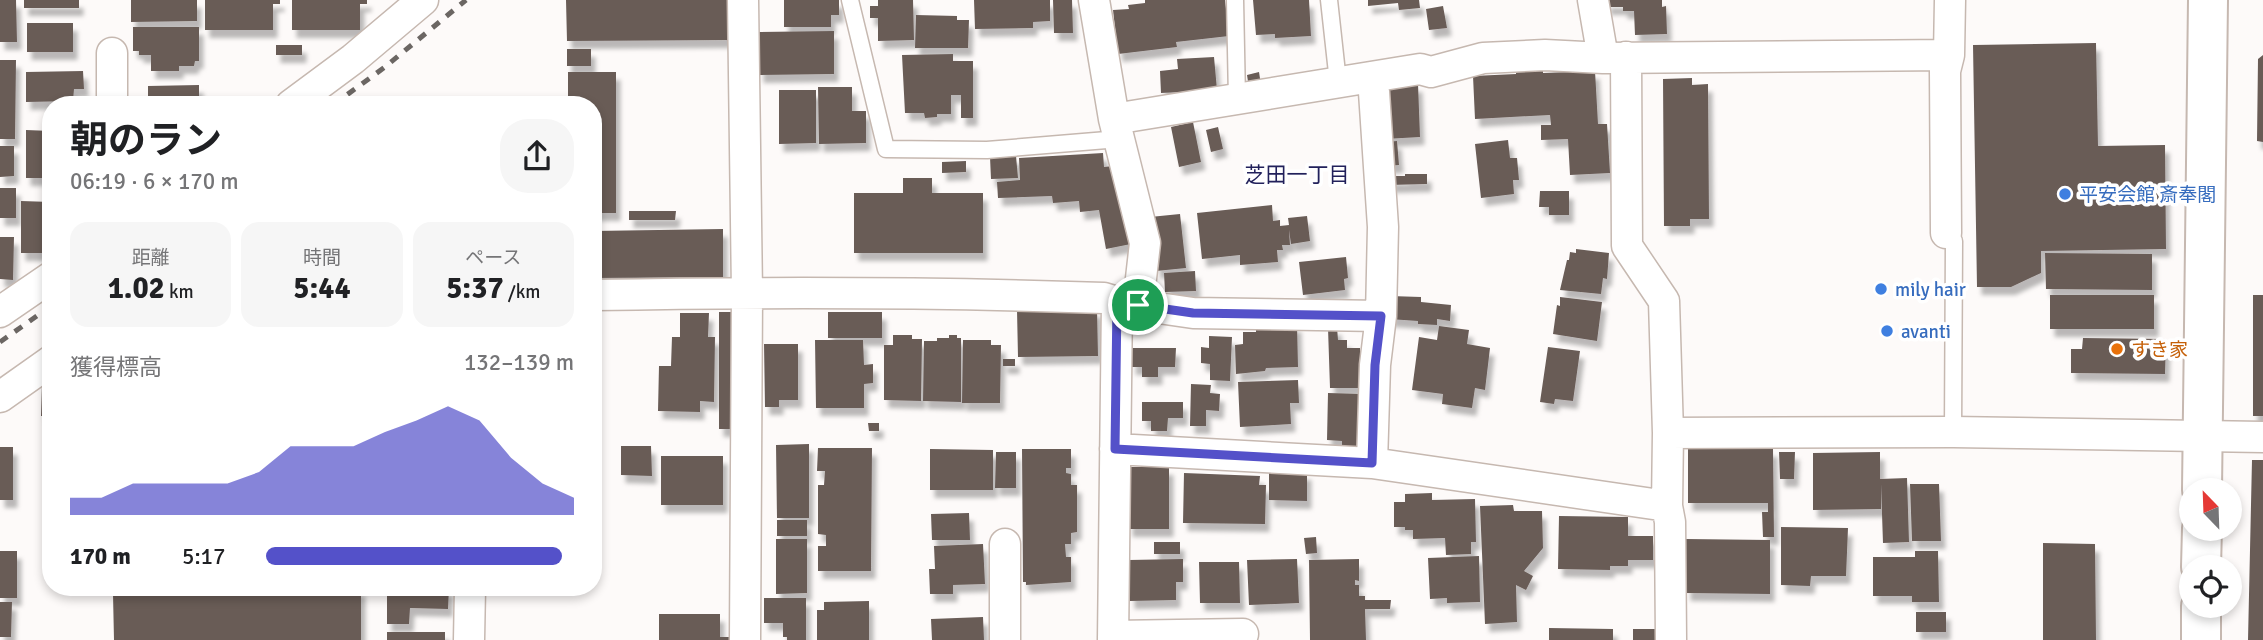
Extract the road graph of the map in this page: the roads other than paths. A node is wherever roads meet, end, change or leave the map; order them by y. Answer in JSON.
{"nodes":[{"id":1,"x":424,"y":0,"type":"edge"},
{"id":2,"x":743,"y":0,"type":"edge"},
{"id":3,"x":850,"y":0,"type":"edge"},
{"id":4,"x":1094,"y":0,"type":"edge"},
{"id":5,"x":1235,"y":0,"type":"edge"},
{"id":6,"x":1329,"y":0,"type":"edge"},
{"id":7,"x":1593,"y":0,"type":"edge"},
{"id":8,"x":1950,"y":0,"type":"edge"},
{"id":9,"x":2208,"y":0,"type":"edge"},
{"id":10,"x":112,"y":53,"type":"dead end"},
{"id":11,"x":1949,"y":55,"type":"junction"},
{"id":12,"x":1615,"y":57,"type":"junction"},
{"id":13,"x":1373,"y":77,"type":"junction"},
{"id":14,"x":1338,"y":82,"type":"junction"},
{"id":15,"x":112,"y":96,"type":"edge"},
{"id":16,"x":302,"y":96,"type":"edge"},
{"id":17,"x":1237,"y":99,"type":"junction"},
{"id":18,"x":1117,"y":129,"type":"junction"},
{"id":19,"x":1946,"y":233,"type":"joint"},
{"id":20,"x":42,"y":282,"type":"edge"},
{"id":21,"x":747,"y":293,"type":"junction"},
{"id":22,"x":602,"y":295,"type":"edge"},
{"id":23,"x":1127,"y":303,"type":"junction"},
{"id":24,"x":0,"y":312,"type":"edge"},
{"id":25,"x":1381,"y":316,"type":"junction"},
{"id":26,"x":42,"y":367,"type":"edge"},
{"id":27,"x":0,"y":397,"type":"edge"},
{"id":28,"x":1953,"y":432,"type":"junction"},
{"id":29,"x":1668,"y":433,"type":"junction"},
{"id":30,"x":2203,"y":436,"type":"junction"},
{"id":31,"x":2263,"y":437,"type":"edge"},
{"id":32,"x":1115,"y":449,"type":"junction"},
{"id":33,"x":1372,"y":463,"type":"junction"},
{"id":34,"x":2202,"y":478,"type":"edge"},
{"id":35,"x":1667,"y":506,"type":"junction"},
{"id":36,"x":1004,"y":544,"type":"dead end"},
{"id":37,"x":470,"y":596,"type":"edge"},
{"id":38,"x":2201,"y":618,"type":"edge"},
{"id":39,"x":1243,"y":634,"type":"dead end"},
{"id":40,"x":1113,"y":638,"type":"edge"},
{"id":41,"x":469,"y":640,"type":"edge"},
{"id":42,"x":745,"y":640,"type":"edge"},
{"id":43,"x":1005,"y":640,"type":"edge"},
{"id":44,"x":1671,"y":640,"type":"edge"},
{"id":45,"x":2201,"y":640,"type":"edge"}],
"edges":[{"from":1,"to":16,"type":"street"},
{"from":2,"to":21,"type":"street"},
{"from":3,"to":18,"type":"lane"},
{"from":4,"to":18,"type":"street"},
{"from":5,"to":17,"type":"lane"},
{"from":6,"to":14,"type":"lane"},
{"from":7,"to":12,"type":"street"},
{"from":8,"to":11,"type":"street"},
{"from":9,"to":30,"type":"street"},
{"from":10,"to":15,"type":"street"},
{"from":11,"to":12,"type":"street"},
{"from":11,"to":19,"type":"street"},
{"from":12,"to":13,"type":"street"},
{"from":12,"to":29,"type":"street"},
{"from":13,"to":14,"type":"street"},
{"from":13,"to":25,"type":"street"},
{"from":14,"to":17,"type":"street"},
{"from":17,"to":18,"type":"street"},
{"from":18,"to":23,"type":"street"},
{"from":19,"to":28,"type":"lane"},
{"from":20,"to":24,"type":"street"},
{"from":21,"to":22,"type":"street"},
{"from":21,"to":23,"type":"street"},
{"from":21,"to":42,"type":"street"},
{"from":23,"to":25,"type":"street"},
{"from":23,"to":32,"type":"street"},
{"from":25,"to":33,"type":"street"},
{"from":26,"to":27,"type":"street"},
{"from":28,"to":29,"type":"street"},
{"from":28,"to":30,"type":"street"},
{"from":29,"to":35,"type":"street"},
{"from":30,"to":31,"type":"street"},
{"from":30,"to":34,"type":"street"},
{"from":32,"to":33,"type":"street"},
{"from":32,"to":40,"type":"street"},
{"from":33,"to":35,"type":"street"},
{"from":35,"to":44,"type":"street"},
{"from":36,"to":43,"type":"street"},
{"from":37,"to":41,"type":"street"},
{"from":38,"to":45,"type":"street"},
{"from":39,"to":40,"type":"street"}]}
